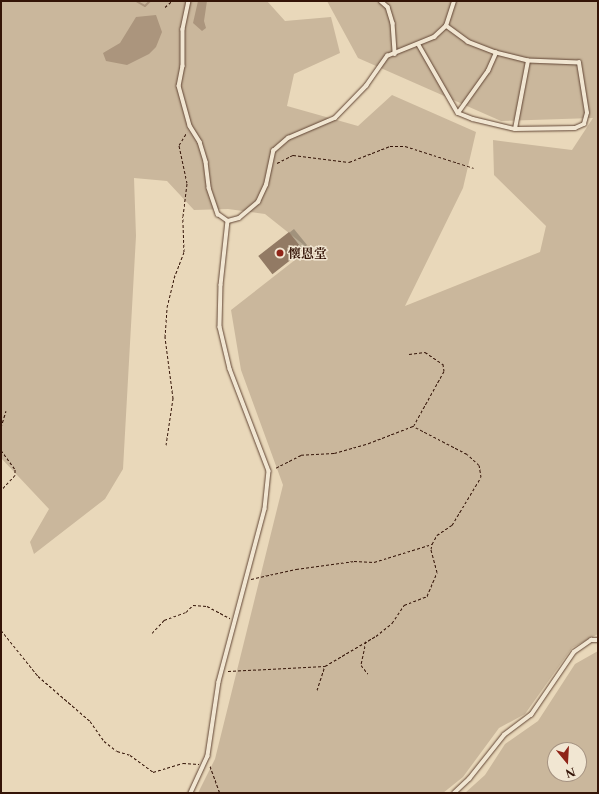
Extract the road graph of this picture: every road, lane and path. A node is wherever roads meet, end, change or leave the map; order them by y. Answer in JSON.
{"nodes":[{"id":1,"x":172,"y":1,"type":"edge"},
{"id":2,"x":189,"y":1,"type":"edge"},
{"id":3,"x":381,"y":1,"type":"edge"},
{"id":4,"x":454,"y":1,"type":"edge"},
{"id":5,"x":165,"y":7,"type":"dead end"},
{"id":6,"x":446,"y":26,"type":"junction"},
{"id":7,"x":419,"y":45,"type":"junction"},
{"id":8,"x":395,"y":54,"type":"junction"},
{"id":9,"x":496,"y":54,"type":"junction"},
{"id":10,"x":528,"y":61,"type":"junction"},
{"id":11,"x":458,"y":113,"type":"junction"},
{"id":12,"x":190,"y":126,"type":"junction"},
{"id":13,"x":515,"y":129,"type":"junction"},
{"id":14,"x":270,"y":165,"type":"junction"},
{"id":15,"x":474,"y":168,"type":"dead end"},
{"id":16,"x":228,"y":221,"type":"junction"},
{"id":17,"x":409,"y":354,"type":"dead end"},
{"id":18,"x":6,"y":410,"type":"dead end"},
{"id":19,"x":413,"y":426,"type":"junction"},
{"id":20,"x":1,"y":427,"type":"edge"},
{"id":21,"x":166,"y":445,"type":"dead end"},
{"id":22,"x":1,"y":450,"type":"edge"},
{"id":23,"x":269,"y":471,"type":"junction"},
{"id":24,"x":1,"y":490,"type":"edge"},
{"id":25,"x":432,"y":544,"type":"junction"},
{"id":26,"x":247,"y":579,"type":"junction"},
{"id":27,"x":235,"y":622,"type":"junction"},
{"id":28,"x":1,"y":630,"type":"edge"},
{"id":29,"x":152,"y":633,"type":"dead end"},
{"id":30,"x":598,"y":640,"type":"edge"},
{"id":31,"x":366,"y":641,"type":"junction"},
{"id":32,"x":325,"y":666,"type":"junction"},
{"id":33,"x":222,"y":671,"type":"junction"},
{"id":34,"x":368,"y":674,"type":"dead end"},
{"id":35,"x":317,"y":690,"type":"dead end"},
{"id":36,"x":207,"y":760,"type":"junction"},
{"id":37,"x":205,"y":765,"type":"junction"},
{"id":38,"x":191,"y":793,"type":"edge"},
{"id":39,"x":220,"y":793,"type":"edge"},
{"id":40,"x":454,"y":793,"type":"edge"}],
"edges":[{"from":1,"to":5,"type":"path"},
{"from":2,"to":12,"type":"lane"},
{"from":3,"to":8,"type":"lane"},
{"from":4,"to":6,"type":"lane"},
{"from":6,"to":7,"type":"lane"},
{"from":6,"to":9,"type":"lane"},
{"from":7,"to":8,"type":"lane"},
{"from":7,"to":11,"type":"lane"},
{"from":8,"to":14,"type":"lane"},
{"from":9,"to":10,"type":"lane"},
{"from":9,"to":11,"type":"lane"},
{"from":10,"to":13,"type":"lane"},
{"from":10,"to":13,"type":"lane"},
{"from":11,"to":13,"type":"lane"},
{"from":12,"to":16,"type":"lane"},
{"from":12,"to":21,"type":"path"},
{"from":14,"to":15,"type":"path"},
{"from":14,"to":16,"type":"lane"},
{"from":16,"to":23,"type":"lane"},
{"from":17,"to":19,"type":"path"},
{"from":18,"to":20,"type":"path"},
{"from":19,"to":23,"type":"path"},
{"from":19,"to":25,"type":"path"},
{"from":22,"to":24,"type":"path"},
{"from":23,"to":26,"type":"lane"},
{"from":25,"to":26,"type":"path"},
{"from":25,"to":31,"type":"path"},
{"from":26,"to":27,"type":"lane"},
{"from":27,"to":29,"type":"path"},
{"from":27,"to":33,"type":"lane"},
{"from":28,"to":37,"type":"path"},
{"from":30,"to":40,"type":"lane"},
{"from":31,"to":32,"type":"path"},
{"from":31,"to":34,"type":"path"},
{"from":32,"to":33,"type":"path"},
{"from":32,"to":35,"type":"path"},
{"from":33,"to":36,"type":"lane"},
{"from":36,"to":37,"type":"lane"},
{"from":36,"to":39,"type":"path"},
{"from":37,"to":38,"type":"lane"}]}
